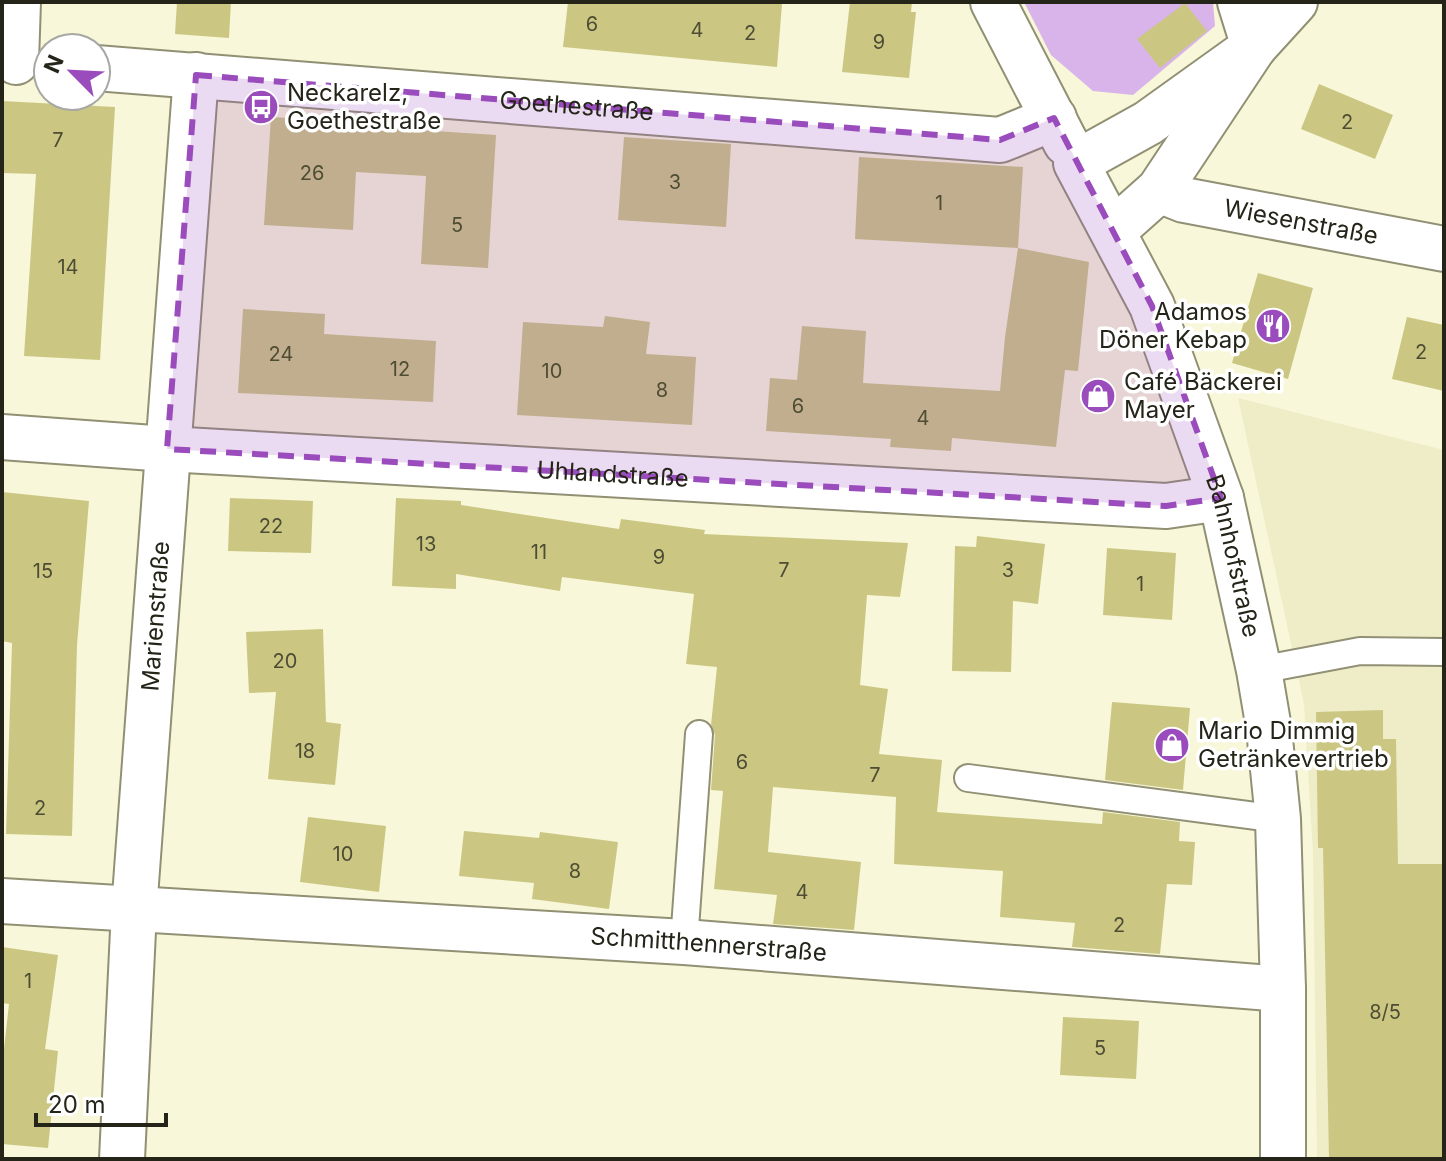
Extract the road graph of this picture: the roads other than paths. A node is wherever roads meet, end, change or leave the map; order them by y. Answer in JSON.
{"nodes":[{"id":1,"x":18,"y":2,"type":"edge"},
{"id":2,"x":993,"y":2,"type":"edge"},
{"id":3,"x":1240,"y":2,"type":"edge"},
{"id":4,"x":1295,"y":2,"type":"edge"},
{"id":5,"x":1254,"y":47,"type":"junction"},
{"id":6,"x":22,"y":63,"type":"edge"},
{"id":7,"x":112,"y":69,"type":"edge"},
{"id":8,"x":196,"y":75,"type":"junction"},
{"id":9,"x":1054,"y":118,"type":"junction"},
{"id":10,"x":1076,"y":163,"type":"junction"},
{"id":11,"x":1159,"y":190,"type":"junction"},
{"id":12,"x":1113,"y":231,"type":"junction"},
{"id":13,"x":1444,"y":249,"type":"edge"},
{"id":14,"x":2,"y":437,"type":"edge"},
{"id":15,"x":167,"y":449,"type":"junction"},
{"id":16,"x":1221,"y":498,"type":"junction"},
{"id":17,"x":1444,"y":652,"type":"edge"},
{"id":18,"x":1259,"y":670,"type":"junction"},
{"id":19,"x":699,"y":734,"type":"dead end"},
{"id":20,"x":968,"y":778,"type":"dead end"},
{"id":21,"x":1278,"y":819,"type":"junction"},
{"id":22,"x":2,"y":901,"type":"edge"},
{"id":23,"x":134,"y":910,"type":"junction"},
{"id":24,"x":684,"y":942,"type":"junction"},
{"id":25,"x":1283,"y":989,"type":"junction"},
{"id":26,"x":122,"y":1159,"type":"edge"},
{"id":27,"x":1283,"y":1159,"type":"edge"}],
"edges":[{"from":1,"to":6,"type":"street"},
{"from":2,"to":9,"type":"street","name":"Bahnhofstraße"},
{"from":3,"to":5,"type":"street"},
{"from":4,"to":5,"type":"street"},
{"from":5,"to":10,"type":"street"},
{"from":5,"to":11,"type":"street"},
{"from":7,"to":8,"type":"street","name":"Goethestraße"},
{"from":8,"to":9,"type":"street","name":"Goethestraße"},
{"from":8,"to":15,"type":"street","name":"Marienstraße"},
{"from":9,"to":10,"type":"street","name":"Bahnhofstraße"},
{"from":10,"to":12,"type":"street","name":"Bahnhofstraße"},
{"from":11,"to":12,"type":"street"},
{"from":11,"to":13,"type":"street","name":"Wiesenstraße"},
{"from":12,"to":16,"type":"street","name":"Bahnhofstraße"},
{"from":14,"to":15,"type":"street","name":"Uhlandstraße"},
{"from":15,"to":16,"type":"street","name":"Uhlandstraße"},
{"from":15,"to":23,"type":"street","name":"Marienstraße"},
{"from":16,"to":18,"type":"street","name":"Bahnhofstraße"},
{"from":17,"to":18,"type":"lane"},
{"from":18,"to":21,"type":"street","name":"Bahnhofstraße"},
{"from":19,"to":24,"type":"lane"},
{"from":20,"to":21,"type":"lane"},
{"from":21,"to":25,"type":"street","name":"Bahnhofstraße"},
{"from":22,"to":23,"type":"street","name":"Schmitthennerstraße"},
{"from":23,"to":24,"type":"street","name":"Schmitthennerstraße"},
{"from":23,"to":26,"type":"street","name":"Marienstraße"},
{"from":24,"to":25,"type":"street","name":"Schmitthennerstraße"},
{"from":25,"to":27,"type":"street","name":"Bahnhofstraße"}]}
